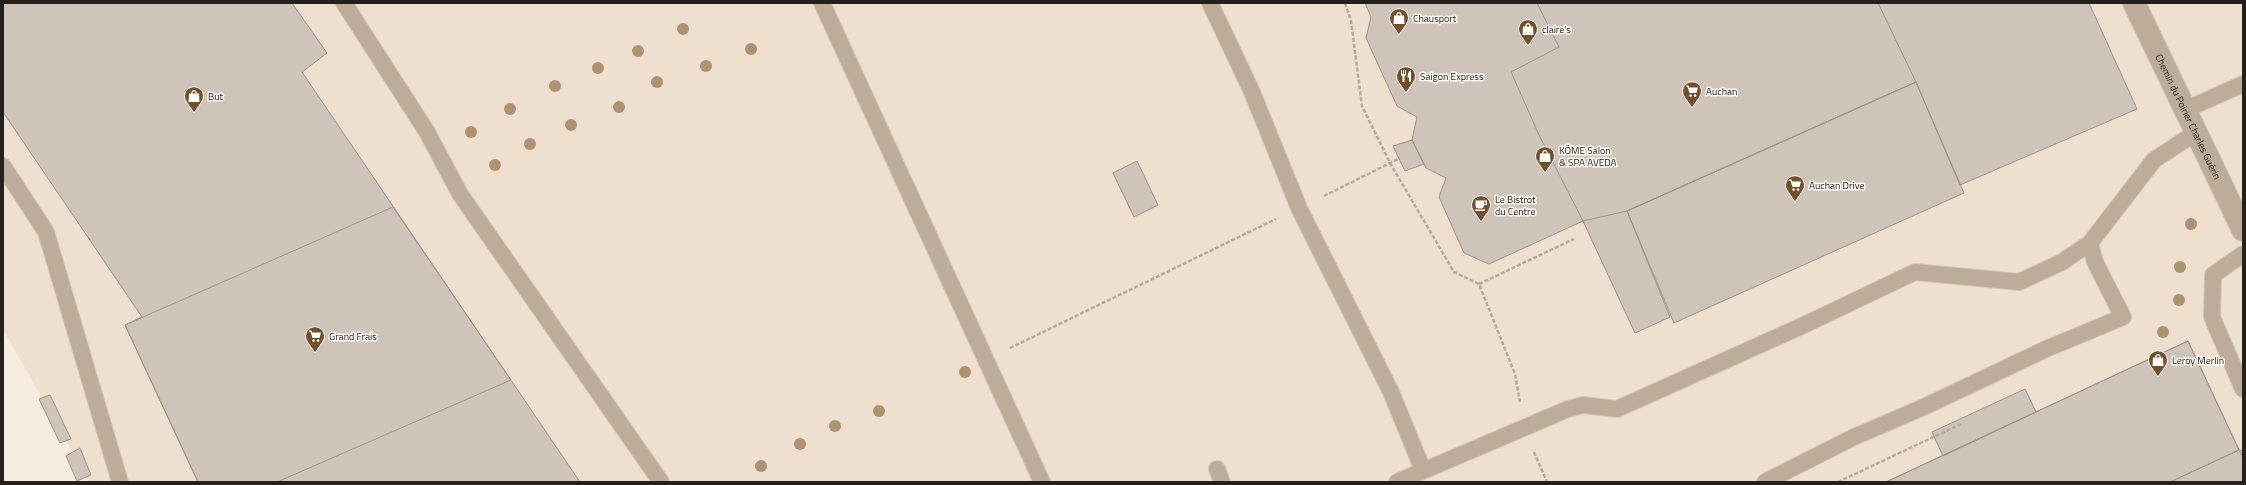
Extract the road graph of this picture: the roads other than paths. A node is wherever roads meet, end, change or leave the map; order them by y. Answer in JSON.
{"nodes":[{"id":1,"x":344,"y":3,"type":"edge"},
{"id":2,"x":822,"y":3,"type":"edge"},
{"id":3,"x":1210,"y":3,"type":"edge"},
{"id":4,"x":2134,"y":3,"type":"edge"},
{"id":5,"x":2243,"y":84,"type":"edge"},
{"id":6,"x":2187,"y":109,"type":"junction"},
{"id":7,"x":2197,"y":132,"type":"junction"},
{"id":8,"x":3,"y":166,"type":"edge"},
{"id":9,"x":2243,"y":230,"type":"edge"},
{"id":10,"x":2090,"y":243,"type":"junction"},
{"id":11,"x":2243,"y":254,"type":"edge"},
{"id":12,"x":2243,"y":389,"type":"edge"},
{"id":13,"x":1423,"y":470,"type":"junction"},
{"id":14,"x":1037,"y":481,"type":"edge"},
{"id":15,"x":120,"y":482,"type":"edge"},
{"id":16,"x":661,"y":482,"type":"edge"},
{"id":17,"x":1397,"y":482,"type":"edge"},
{"id":18,"x":1765,"y":482,"type":"edge"}],
"edges":[{"from":1,"to":16,"type":"lane"},
{"from":2,"to":14,"type":"lane"},
{"from":3,"to":13,"type":"lane"},
{"from":4,"to":6,"type":"street","name":"Chemin du Poirier Charles Guérin"},
{"from":5,"to":6,"type":"lane"},
{"from":6,"to":7,"type":"street","name":"Chemin du Poirier Charles Guérin"},
{"from":7,"to":9,"type":"street","name":"Chemin du Poirier Charles Guérin"},
{"from":7,"to":10,"type":"lane"},
{"from":8,"to":15,"type":"lane"},
{"from":10,"to":13,"type":"lane"},
{"from":10,"to":18,"type":"lane"},
{"from":11,"to":12,"type":"lane"},
{"from":13,"to":17,"type":"lane"}]}
